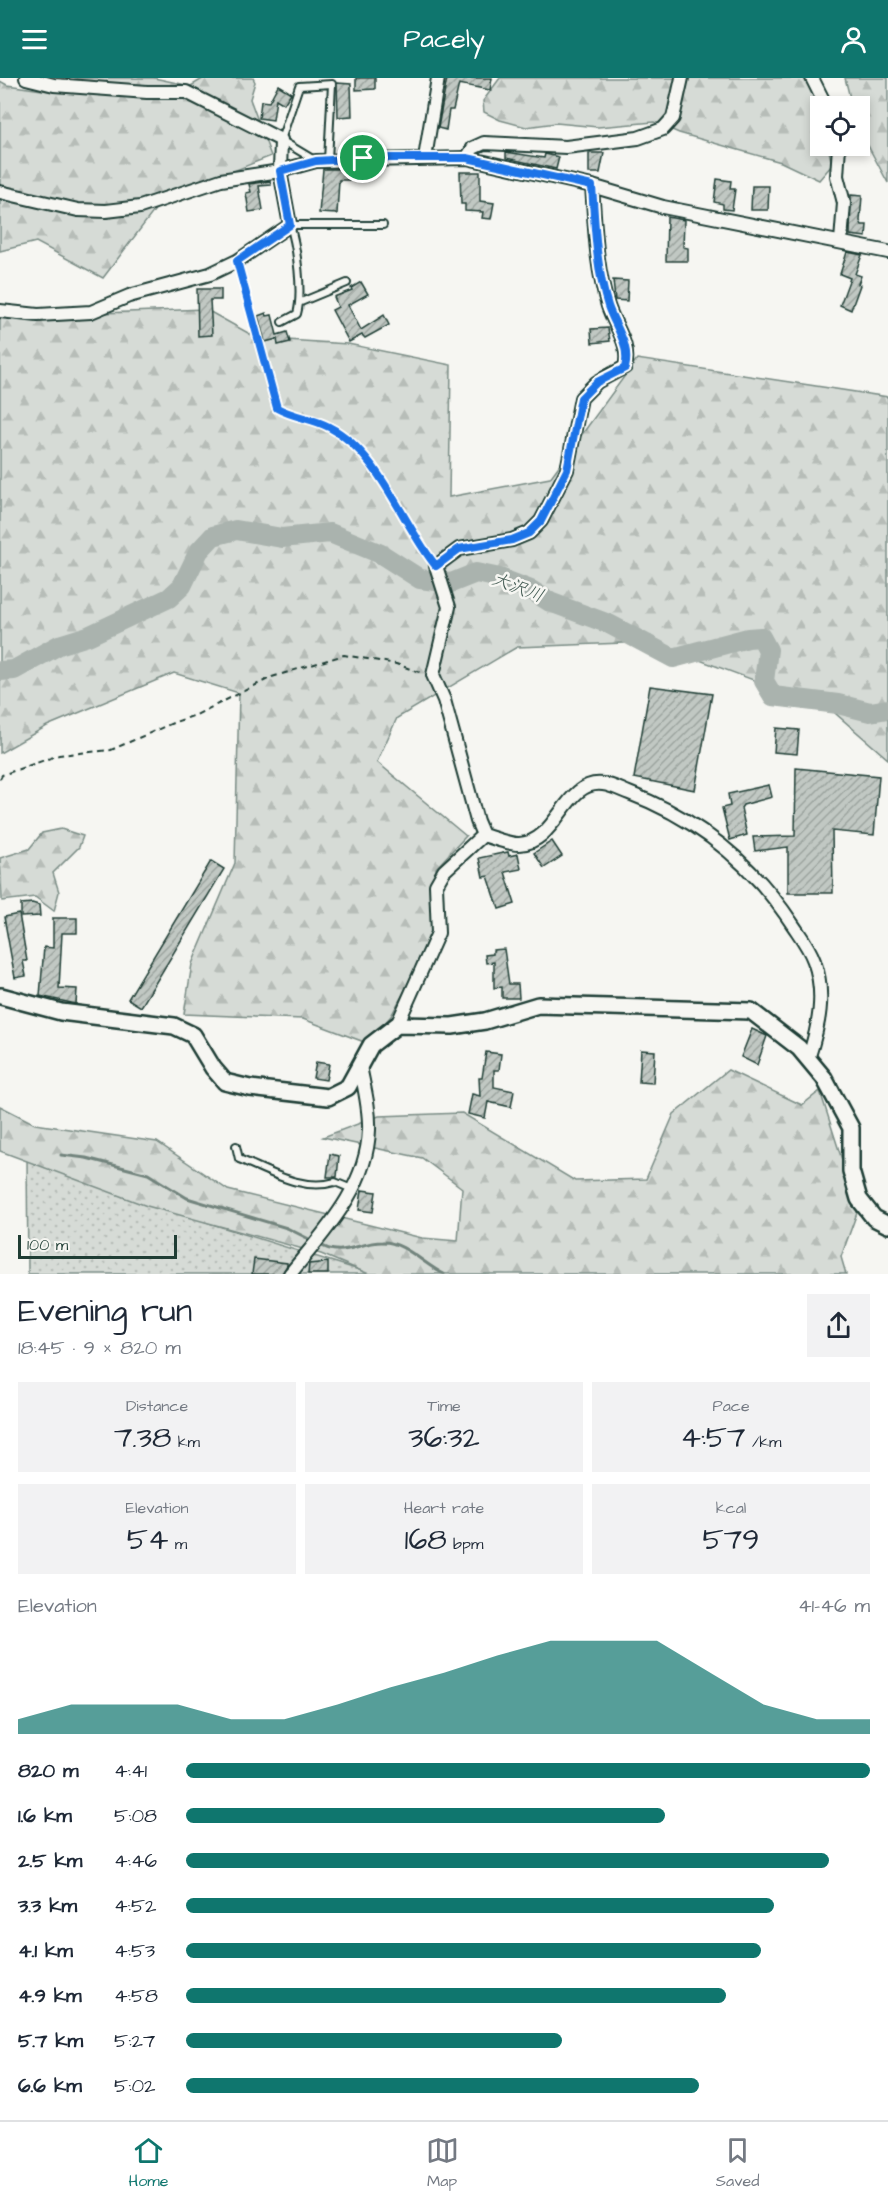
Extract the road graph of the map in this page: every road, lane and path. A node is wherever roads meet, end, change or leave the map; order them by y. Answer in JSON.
{"nodes":[{"id":1,"x":26,"y":78,"type":"edge"},
{"id":2,"x":438,"y":78,"type":"edge"},
{"id":3,"x":682,"y":78,"type":"edge"},
{"id":4,"x":812,"y":78,"type":"edge"},
{"id":5,"x":821,"y":96,"type":"edge"},
{"id":6,"x":281,"y":140,"type":"junction"},
{"id":7,"x":838,"y":156,"type":"edge"},
{"id":8,"x":425,"y":158,"type":"junction"},
{"id":9,"x":467,"y":158,"type":"junction"},
{"id":10,"x":322,"y":161,"type":"junction"},
{"id":11,"x":280,"y":171,"type":"junction"},
{"id":12,"x":592,"y":186,"type":"junction"},
{"id":13,"x":0,"y":192,"type":"edge"},
{"id":14,"x":290,"y":225,"type":"junction"},
{"id":15,"x":383,"y":225,"type":"dead end"},
{"id":16,"x":841,"y":241,"type":"junction"},
{"id":17,"x":888,"y":252,"type":"edge"},
{"id":18,"x":237,"y":261,"type":"junction"},
{"id":19,"x":347,"y":283,"type":"dead end"},
{"id":20,"x":301,"y":302,"type":"junction"},
{"id":21,"x":0,"y":311,"type":"edge"},
{"id":22,"x":282,"y":322,"type":"dead end"},
{"id":23,"x":436,"y":566,"type":"junction"},
{"id":24,"x":433,"y":675,"type":"junction"},
{"id":25,"x":0,"y":779,"type":"edge"},
{"id":26,"x":483,"y":835,"type":"junction"},
{"id":27,"x":1,"y":996,"type":"edge"},
{"id":28,"x":397,"y":1025,"type":"junction"},
{"id":29,"x":808,"y":1059,"type":"junction"},
{"id":30,"x":360,"y":1066,"type":"junction"},
{"id":31,"x":236,"y":1146,"type":"dead end"},
{"id":32,"x":352,"y":1190,"type":"junction"},
{"id":33,"x":888,"y":1225,"type":"edge"},
{"id":34,"x":290,"y":1274,"type":"edge"}],
"edges":[{"from":1,"to":6,"type":"street"},
{"from":2,"to":8,"type":"street"},
{"from":3,"to":9,"type":"street"},
{"from":4,"to":5,"type":"street"},
{"from":6,"to":10,"type":"lane"},
{"from":6,"to":10,"type":"lane"},
{"from":6,"to":11,"type":"street"},
{"from":7,"to":16,"type":"street"},
{"from":8,"to":9,"type":"street"},
{"from":8,"to":10,"type":"street"},
{"from":9,"to":12,"type":"street"},
{"from":10,"to":11,"type":"street"},
{"from":11,"to":13,"type":"street"},
{"from":11,"to":14,"type":"street"},
{"from":12,"to":16,"type":"street"},
{"from":12,"to":23,"type":"street"},
{"from":14,"to":15,"type":"lane"},
{"from":14,"to":18,"type":"street"},
{"from":14,"to":20,"type":"lane"},
{"from":16,"to":17,"type":"street"},
{"from":18,"to":21,"type":"street"},
{"from":18,"to":23,"type":"path"},
{"from":19,"to":20,"type":"lane"},
{"from":20,"to":22,"type":"lane"},
{"from":23,"to":24,"type":"street"},
{"from":24,"to":25,"type":"path"},
{"from":24,"to":26,"type":"street"},
{"from":26,"to":28,"type":"street"},
{"from":26,"to":29,"type":"street"},
{"from":27,"to":30,"type":"street"},
{"from":28,"to":29,"type":"street"},
{"from":28,"to":30,"type":"street"},
{"from":29,"to":33,"type":"street"},
{"from":30,"to":32,"type":"street"},
{"from":31,"to":32,"type":"lane"},
{"from":32,"to":34,"type":"street"}]}
